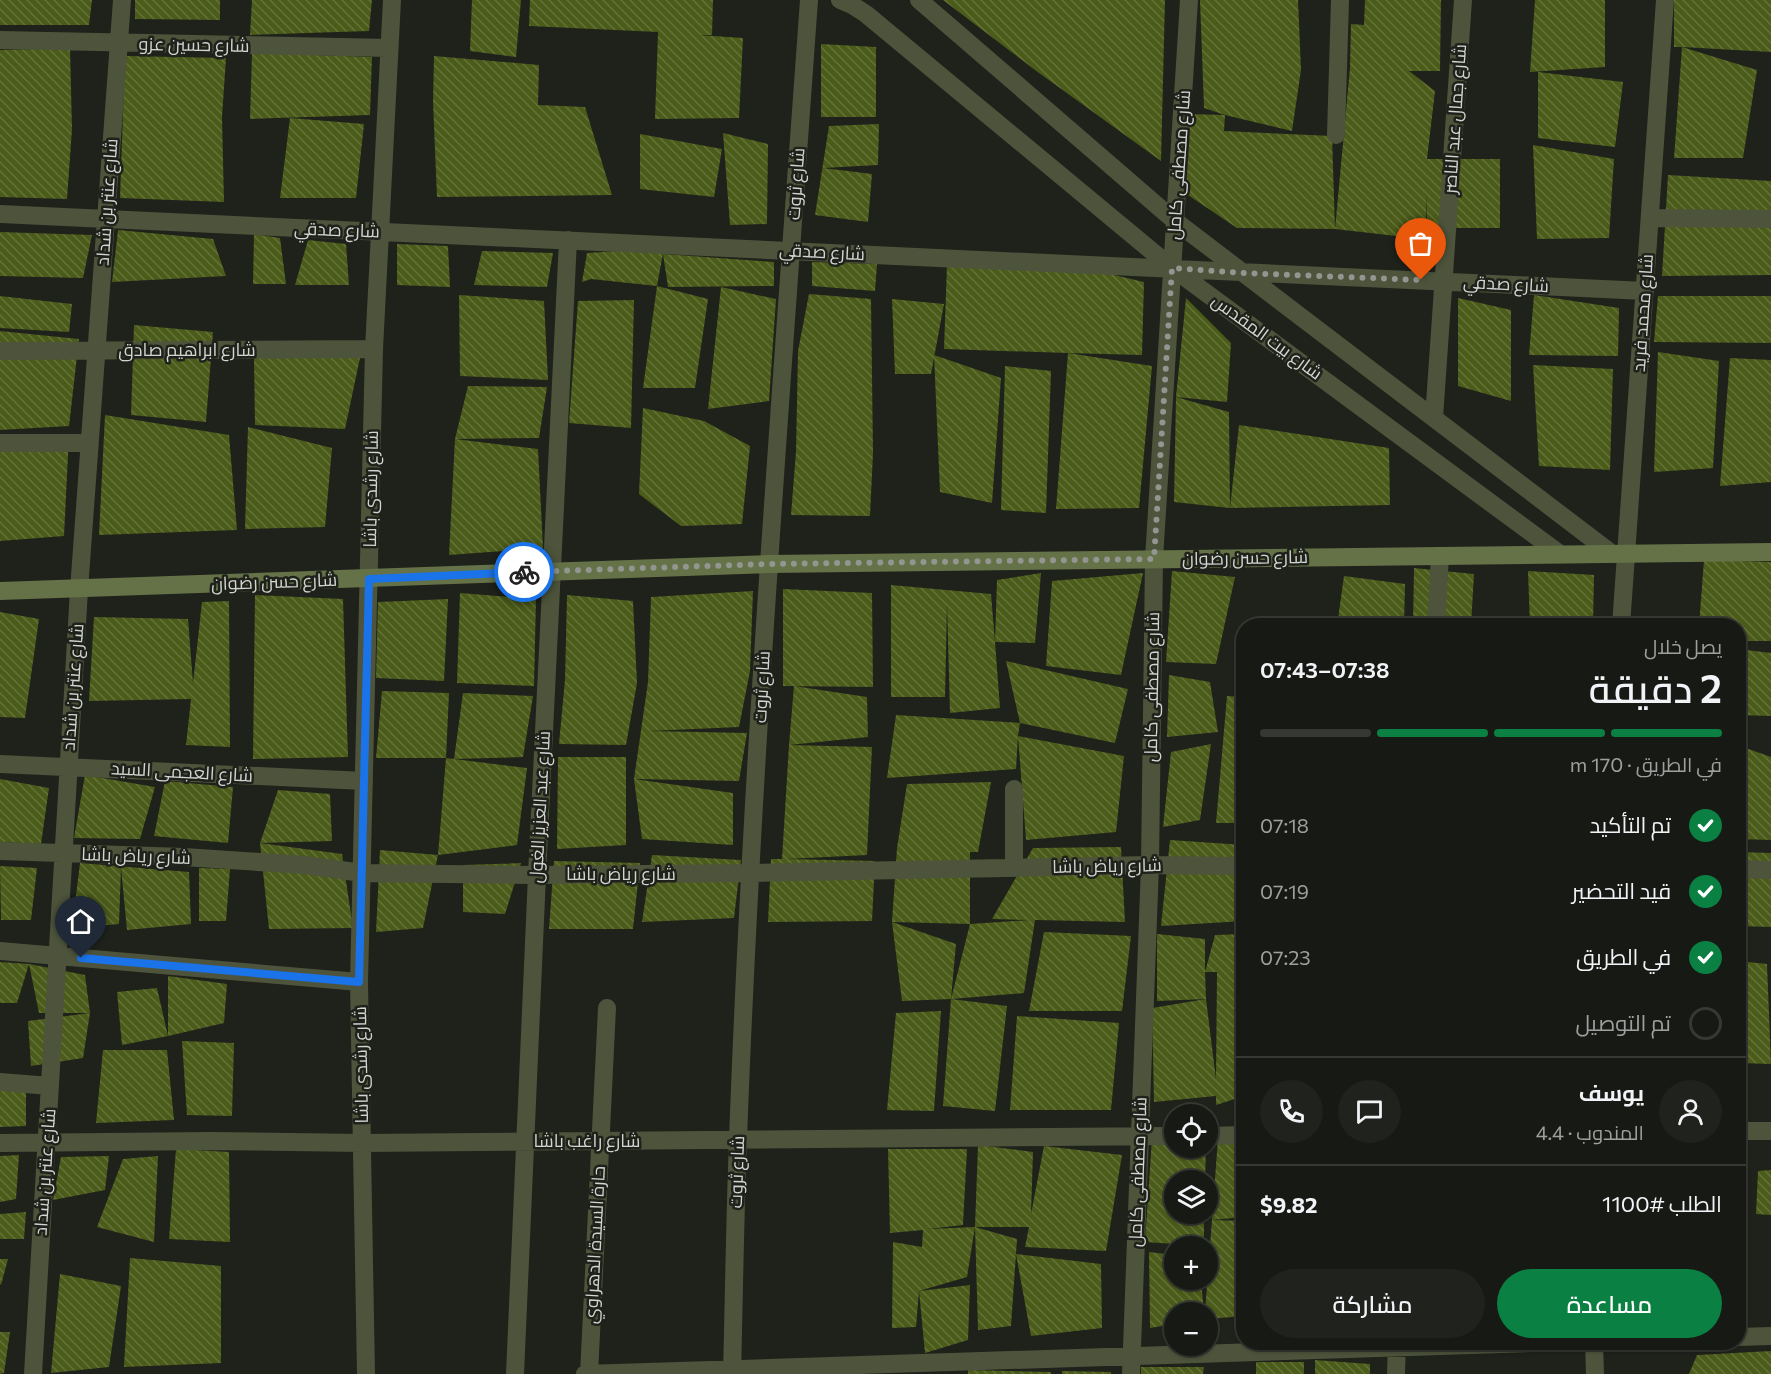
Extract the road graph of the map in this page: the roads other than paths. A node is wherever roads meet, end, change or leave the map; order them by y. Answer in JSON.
{"nodes":[{"id":1,"x":122,"y":0,"type":"edge"},
{"id":2,"x":392,"y":0,"type":"edge"},
{"id":3,"x":809,"y":0,"type":"edge"},
{"id":4,"x":840,"y":0,"type":"edge"},
{"id":5,"x":919,"y":0,"type":"edge"},
{"id":6,"x":1189,"y":0,"type":"edge"},
{"id":7,"x":1340,"y":0,"type":"edge"},
{"id":8,"x":1463,"y":0,"type":"edge"},
{"id":9,"x":1665,"y":0,"type":"edge"},
{"id":10,"x":871,"y":7,"type":"edge"},
{"id":11,"x":0,"y":40,"type":"edge"},
{"id":12,"x":119,"y":44,"type":"junction"},
{"id":13,"x":389,"y":48,"type":"junction"},
{"id":14,"x":1336,"y":135,"type":"dead end"},
{"id":15,"x":0,"y":214,"type":"edge"},
{"id":16,"x":1650,"y":218,"type":"junction"},
{"id":17,"x":1771,"y":219,"type":"edge"},
{"id":18,"x":105,"y":220,"type":"junction"},
{"id":19,"x":1175,"y":221,"type":"junction"},
{"id":20,"x":380,"y":232,"type":"junction"},
{"id":21,"x":568,"y":240,"type":"junction"},
{"id":22,"x":791,"y":250,"type":"junction"},
{"id":23,"x":1172,"y":268,"type":"junction"},
{"id":24,"x":1243,"y":273,"type":"junction"},
{"id":25,"x":1443,"y":281,"type":"junction"},
{"id":26,"x":1645,"y":291,"type":"junction"},
{"id":27,"x":374,"y":349,"type":"junction"},
{"id":28,"x":0,"y":351,"type":"edge"},
{"id":29,"x":95,"y":351,"type":"junction"},
{"id":30,"x":1434,"y":418,"type":"junction"},
{"id":31,"x":0,"y":443,"type":"edge"},
{"id":32,"x":89,"y":443,"type":"junction"},
{"id":33,"x":1771,"y":552,"type":"edge"},
{"id":34,"x":1619,"y":553,"type":"junction"},
{"id":35,"x":1560,"y":554,"type":"junction"},
{"id":36,"x":1440,"y":556,"type":"junction"},
{"id":37,"x":1154,"y":559,"type":"junction"},
{"id":38,"x":769,"y":564,"type":"junction"},
{"id":39,"x":551,"y":571,"type":"junction"},
{"id":40,"x":369,"y":579,"type":"junction"},
{"id":41,"x":79,"y":590,"type":"junction"},
{"id":42,"x":0,"y":591,"type":"edge"},
{"id":43,"x":1436,"y":618,"type":"edge"},
{"id":44,"x":1621,"y":618,"type":"edge"},
{"id":45,"x":0,"y":764,"type":"edge"},
{"id":46,"x":68,"y":766,"type":"junction"},
{"id":47,"x":364,"y":781,"type":"junction"},
{"id":48,"x":1014,"y":789,"type":"dead end"},
{"id":49,"x":0,"y":851,"type":"edge"},
{"id":50,"x":63,"y":852,"type":"junction"},
{"id":51,"x":1150,"y":865,"type":"junction"},
{"id":52,"x":1236,"y":866,"type":"edge"},
{"id":53,"x":1014,"y":868,"type":"junction"},
{"id":54,"x":1746,"y":870,"type":"edge"},
{"id":55,"x":1771,"y":870,"type":"edge"},
{"id":56,"x":362,"y":873,"type":"junction"},
{"id":57,"x":751,"y":873,"type":"junction"},
{"id":58,"x":537,"y":875,"type":"junction"},
{"id":59,"x":0,"y":951,"type":"edge"},
{"id":60,"x":57,"y":956,"type":"junction"},
{"id":61,"x":359,"y":982,"type":"junction"},
{"id":62,"x":607,"y":1008,"type":"dead end"},
{"id":63,"x":0,"y":1082,"type":"edge"},
{"id":64,"x":50,"y":1086,"type":"junction"},
{"id":65,"x":1746,"y":1131,"type":"edge"},
{"id":66,"x":1771,"y":1131,"type":"edge"},
{"id":67,"x":1236,"y":1135,"type":"edge"},
{"id":68,"x":1139,"y":1136,"type":"junction"},
{"id":69,"x":1164,"y":1136,"type":"edge"},
{"id":70,"x":1218,"y":1136,"type":"edge"},
{"id":71,"x":738,"y":1140,"type":"junction"},
{"id":72,"x":601,"y":1141,"type":"junction"},
{"id":73,"x":525,"y":1142,"type":"junction"},
{"id":74,"x":0,"y":1143,"type":"edge"},
{"id":75,"x":47,"y":1143,"type":"junction"},
{"id":76,"x":362,"y":1143,"type":"junction"},
{"id":77,"x":1771,"y":1336,"type":"edge"},
{"id":78,"x":1746,"y":1337,"type":"edge"},
{"id":79,"x":1330,"y":1350,"type":"edge"},
{"id":80,"x":1397,"y":1350,"type":"edge"},
{"id":81,"x":1594,"y":1350,"type":"edge"},
{"id":82,"x":1131,"y":1365,"type":"edge"},
{"id":83,"x":732,"y":1372,"type":"edge"},
{"id":84,"x":33,"y":1374,"type":"edge"},
{"id":85,"x":366,"y":1374,"type":"edge"},
{"id":86,"x":515,"y":1374,"type":"edge"},
{"id":87,"x":588,"y":1374,"type":"edge"},
{"id":88,"x":1396,"y":1374,"type":"edge"},
{"id":89,"x":1595,"y":1374,"type":"edge"}],
"edges":[{"from":1,"to":12,"type":"street","name":"شارع عنتر بن شداد"},
{"from":2,"to":13,"type":"street","name":"شارع رشدى باشا"},
{"from":3,"to":22,"type":"street","name":"شارع ثروت"},
{"from":4,"to":10,"type":"street","name":"شارع بيت المقدس"},
{"from":5,"to":19,"type":"street","name":"شارع بيت المقدس"},
{"from":6,"to":19,"type":"street","name":"شارع مصطفى كامل"},
{"from":7,"to":14,"type":"street"},
{"from":8,"to":25,"type":"street","name":"شارع جمال عبد الناصر"},
{"from":9,"to":16,"type":"street","name":"شارع محمد فريد"},
{"from":10,"to":23,"type":"street","name":"شارع بيت المقدس"},
{"from":11,"to":12,"type":"street","name":"شارع حسين عزو"},
{"from":12,"to":13,"type":"street","name":"شارع حسين عزو"},
{"from":12,"to":18,"type":"street","name":"شارع عنتر بن شداد"},
{"from":13,"to":20,"type":"street","name":"شارع رشدى باشا"},
{"from":15,"to":18,"type":"street","name":"شارع صدقي"},
{"from":16,"to":17,"type":"street"},
{"from":16,"to":26,"type":"street","name":"شارع محمد فريد"},
{"from":18,"to":20,"type":"street","name":"شارع صدقي"},
{"from":18,"to":29,"type":"street","name":"شارع عنتر بن شداد"},
{"from":19,"to":23,"type":"street","name":"شارع مصطفى كامل"},
{"from":19,"to":24,"type":"street","name":"شارع بيت المقدس"},
{"from":20,"to":21,"type":"street","name":"شارع صدقي"},
{"from":20,"to":27,"type":"street","name":"شارع رشدى باشا"},
{"from":21,"to":22,"type":"street","name":"شارع صدقي"},
{"from":21,"to":39,"type":"street","name":"شارع عبد العزيز الغول"},
{"from":22,"to":23,"type":"street","name":"شارع صدقي"},
{"from":22,"to":38,"type":"street","name":"شارع ثروت"},
{"from":23,"to":24,"type":"street","name":"شارع صدقي"},
{"from":23,"to":35,"type":"street","name":"شارع بيت المقدس"},
{"from":23,"to":37,"type":"street","name":"شارع مصطفى كامل"},
{"from":24,"to":25,"type":"street","name":"شارع صدقي"},
{"from":24,"to":30,"type":"street","name":"شارع بيت المقدس"},
{"from":25,"to":26,"type":"street","name":"شارع صدقي"},
{"from":25,"to":30,"type":"street","name":"شارع جمال عبد الناصر"},
{"from":26,"to":34,"type":"street","name":"شارع محمد فريد"},
{"from":27,"to":29,"type":"street","name":"شارع ابراهيم صادق"},
{"from":27,"to":40,"type":"street","name":"شارع رشدى باشا"},
{"from":28,"to":29,"type":"street","name":"شارع ابراهيم صادق"},
{"from":29,"to":32,"type":"street","name":"شارع عنتر بن شداد"},
{"from":30,"to":34,"type":"street","name":"شارع بيت المقدس"},
{"from":31,"to":32,"type":"street"},
{"from":32,"to":41,"type":"street","name":"شارع عنتر بن شداد"},
{"from":33,"to":34,"type":"street","name":"شارع حسن رضوان"},
{"from":34,"to":35,"type":"street","name":"شارع حسن رضوان"},
{"from":34,"to":44,"type":"street","name":"شارع محمد فريد"},
{"from":35,"to":36,"type":"street","name":"شارع حسن رضوان"},
{"from":36,"to":37,"type":"street","name":"شارع حسن رضوان"},
{"from":36,"to":43,"type":"street"},
{"from":37,"to":38,"type":"street","name":"شارع حسن رضوان"},
{"from":37,"to":51,"type":"street","name":"شارع مصطفى كامل"},
{"from":38,"to":39,"type":"street","name":"شارع حسن رضوان"},
{"from":38,"to":57,"type":"street","name":"شارع ثروت"},
{"from":39,"to":40,"type":"street","name":"شارع حسن رضوان"},
{"from":39,"to":58,"type":"street","name":"شارع عبد العزيز الغول"},
{"from":40,"to":41,"type":"street","name":"شارع حسن رضوان"},
{"from":40,"to":47,"type":"street","name":"شارع رشدى باشا"},
{"from":41,"to":42,"type":"street","name":"شارع حسن رضوان"},
{"from":41,"to":46,"type":"street","name":"شارع عنتر بن شداد"},
{"from":45,"to":46,"type":"street","name":"شارع العجمى السيد"},
{"from":46,"to":47,"type":"street","name":"شارع العجمى السيد"},
{"from":46,"to":50,"type":"street","name":"شارع عنتر بن شداد"},
{"from":47,"to":56,"type":"street","name":"شارع رشدى باشا"},
{"from":48,"to":53,"type":"street"},
{"from":49,"to":50,"type":"street","name":"شارع رياض باشا"},
{"from":50,"to":56,"type":"street","name":"شارع رياض باشا"},
{"from":50,"to":60,"type":"street","name":"شارع عنتر بن شداد"},
{"from":51,"to":52,"type":"street","name":"شارع رياض باشا"},
{"from":51,"to":53,"type":"street","name":"شارع رياض باشا"},
{"from":51,"to":68,"type":"street","name":"شارع مصطفى كامل"},
{"from":53,"to":57,"type":"street","name":"شارع رياض باشا"},
{"from":54,"to":55,"type":"street"},
{"from":56,"to":58,"type":"street","name":"شارع رياض باشا"},
{"from":56,"to":61,"type":"street","name":"شارع رشدى باشا"},
{"from":57,"to":58,"type":"street","name":"شارع رياض باشا"},
{"from":57,"to":71,"type":"street","name":"شارع ثروت"},
{"from":58,"to":73,"type":"street","name":"شارع عبد العزيز الغول"},
{"from":59,"to":60,"type":"street"},
{"from":60,"to":61,"type":"street"},
{"from":60,"to":64,"type":"street","name":"شارع عنتر بن شداد"},
{"from":61,"to":76,"type":"street","name":"شارع رشدى باشا"},
{"from":62,"to":72,"type":"street","name":"حارة السيدة الدهراوي"},
{"from":63,"to":64,"type":"street"},
{"from":64,"to":75,"type":"street","name":"شارع عنتر بن شداد"},
{"from":65,"to":66,"type":"street"},
{"from":67,"to":70,"type":"street"},
{"from":68,"to":69,"type":"street","name":"شارع راغب باشا"},
{"from":68,"to":71,"type":"street","name":"شارع راغب باشا"},
{"from":68,"to":82,"type":"street","name":"شارع مصطفى كامل"},
{"from":71,"to":72,"type":"street","name":"شارع راغب باشا"},
{"from":71,"to":83,"type":"street","name":"شارع ثروت"},
{"from":72,"to":73,"type":"street","name":"شارع راغب باشا"},
{"from":72,"to":87,"type":"street","name":"حارة السيدة الدهراوي"},
{"from":73,"to":76,"type":"street","name":"شارع راغب باشا"},
{"from":73,"to":86,"type":"street","name":"شارع عبد العزيز الغول"},
{"from":74,"to":75,"type":"street","name":"شارع راغب باشا"},
{"from":75,"to":76,"type":"street","name":"شارع راغب باشا"},
{"from":75,"to":84,"type":"street","name":"شارع عنتر بن شداد"},
{"from":76,"to":85,"type":"street","name":"شارع رشدى باشا"},
{"from":77,"to":78,"type":"street"},
{"from":79,"to":82,"type":"street"},
{"from":80,"to":88,"type":"street"},
{"from":81,"to":89,"type":"street"},
{"from":82,"to":83,"type":"street"},
{"from":83,"to":87,"type":"street"}]}
